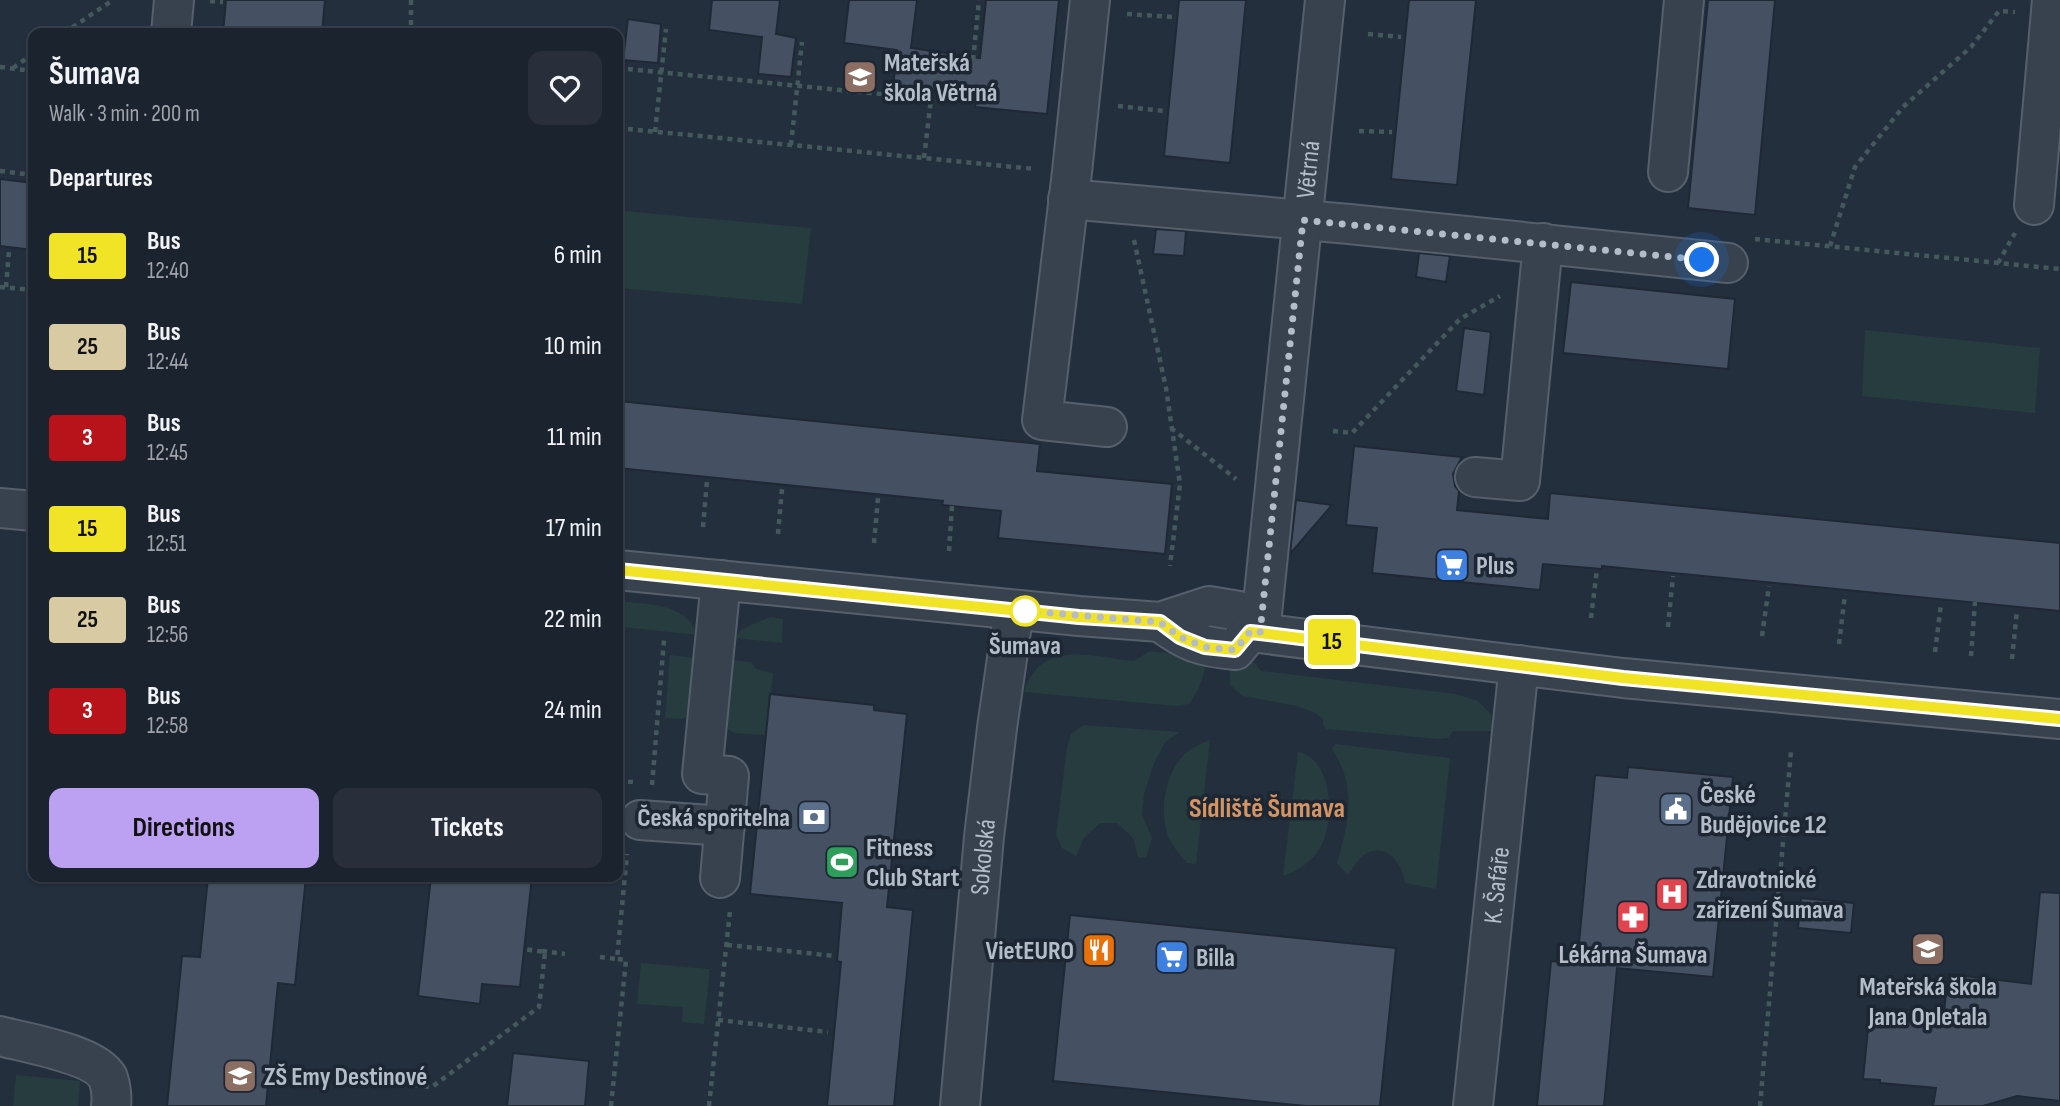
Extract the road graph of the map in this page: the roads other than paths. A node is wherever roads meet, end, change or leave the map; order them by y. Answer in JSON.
{"nodes":[{"id":1,"x":174,"y":0,"type":"edge"},
{"id":2,"x":1090,"y":0,"type":"edge"},
{"id":3,"x":1325,"y":0,"type":"edge"},
{"id":4,"x":1684,"y":0,"type":"edge"},
{"id":5,"x":2052,"y":7,"type":"edge"},
{"id":6,"x":171,"y":28,"type":"edge"},
{"id":7,"x":1668,"y":172,"type":"dead end"},
{"id":8,"x":1070,"y":186,"type":"junction"},
{"id":9,"x":2034,"y":205,"type":"dead end"},
{"id":10,"x":1303,"y":220,"type":"junction"},
{"id":11,"x":1542,"y":259,"type":"junction"},
{"id":12,"x":1728,"y":263,"type":"dead end"},
{"id":13,"x":1107,"y":426,"type":"dead end"},
{"id":14,"x":1475,"y":477,"type":"dead end"},
{"id":15,"x":0,"y":508,"type":"edge"},
{"id":16,"x":28,"y":511,"type":"edge"},
{"id":17,"x":623,"y":570,"type":"edge"},
{"id":18,"x":721,"y":580,"type":"junction"},
{"id":19,"x":1014,"y":610,"type":"junction"},
{"id":20,"x":1255,"y":633,"type":"junction"},
{"id":21,"x":1520,"y":665,"type":"junction"},
{"id":22,"x":2060,"y":719,"type":"edge"},
{"id":23,"x":637,"y":820,"type":"road end"},
{"id":24,"x":725,"y":826,"type":"junction"},
{"id":25,"x":720,"y":878,"type":"road end"},
{"id":26,"x":0,"y":1036,"type":"edge"},
{"id":27,"x":111,"y":1106,"type":"edge"},
{"id":28,"x":960,"y":1106,"type":"edge"},
{"id":29,"x":1473,"y":1106,"type":"edge"}],
"edges":[{"from":1,"to":6,"type":"street"},
{"from":2,"to":8,"type":"street"},
{"from":3,"to":10,"type":"street","name":"Větrná"},
{"from":4,"to":7,"type":"street"},
{"from":5,"to":9,"type":"street"},
{"from":8,"to":10,"type":"street"},
{"from":8,"to":13,"type":"street"},
{"from":10,"to":11,"type":"street"},
{"from":10,"to":20,"type":"street","name":"Větrná"},
{"from":11,"to":12,"type":"street"},
{"from":11,"to":14,"type":"street"},
{"from":15,"to":16,"type":"street"},
{"from":17,"to":18,"type":"street"},
{"from":18,"to":19,"type":"street"},
{"from":18,"to":24,"type":"street"},
{"from":19,"to":20,"type":"street"},
{"from":19,"to":28,"type":"street","name":"Sokolská"},
{"from":20,"to":21,"type":"street"},
{"from":21,"to":22,"type":"street"},
{"from":21,"to":29,"type":"street","name":"K. Šafáře"},
{"from":23,"to":24,"type":"street"},
{"from":24,"to":25,"type":"street"},
{"from":26,"to":27,"type":"street"}]}
